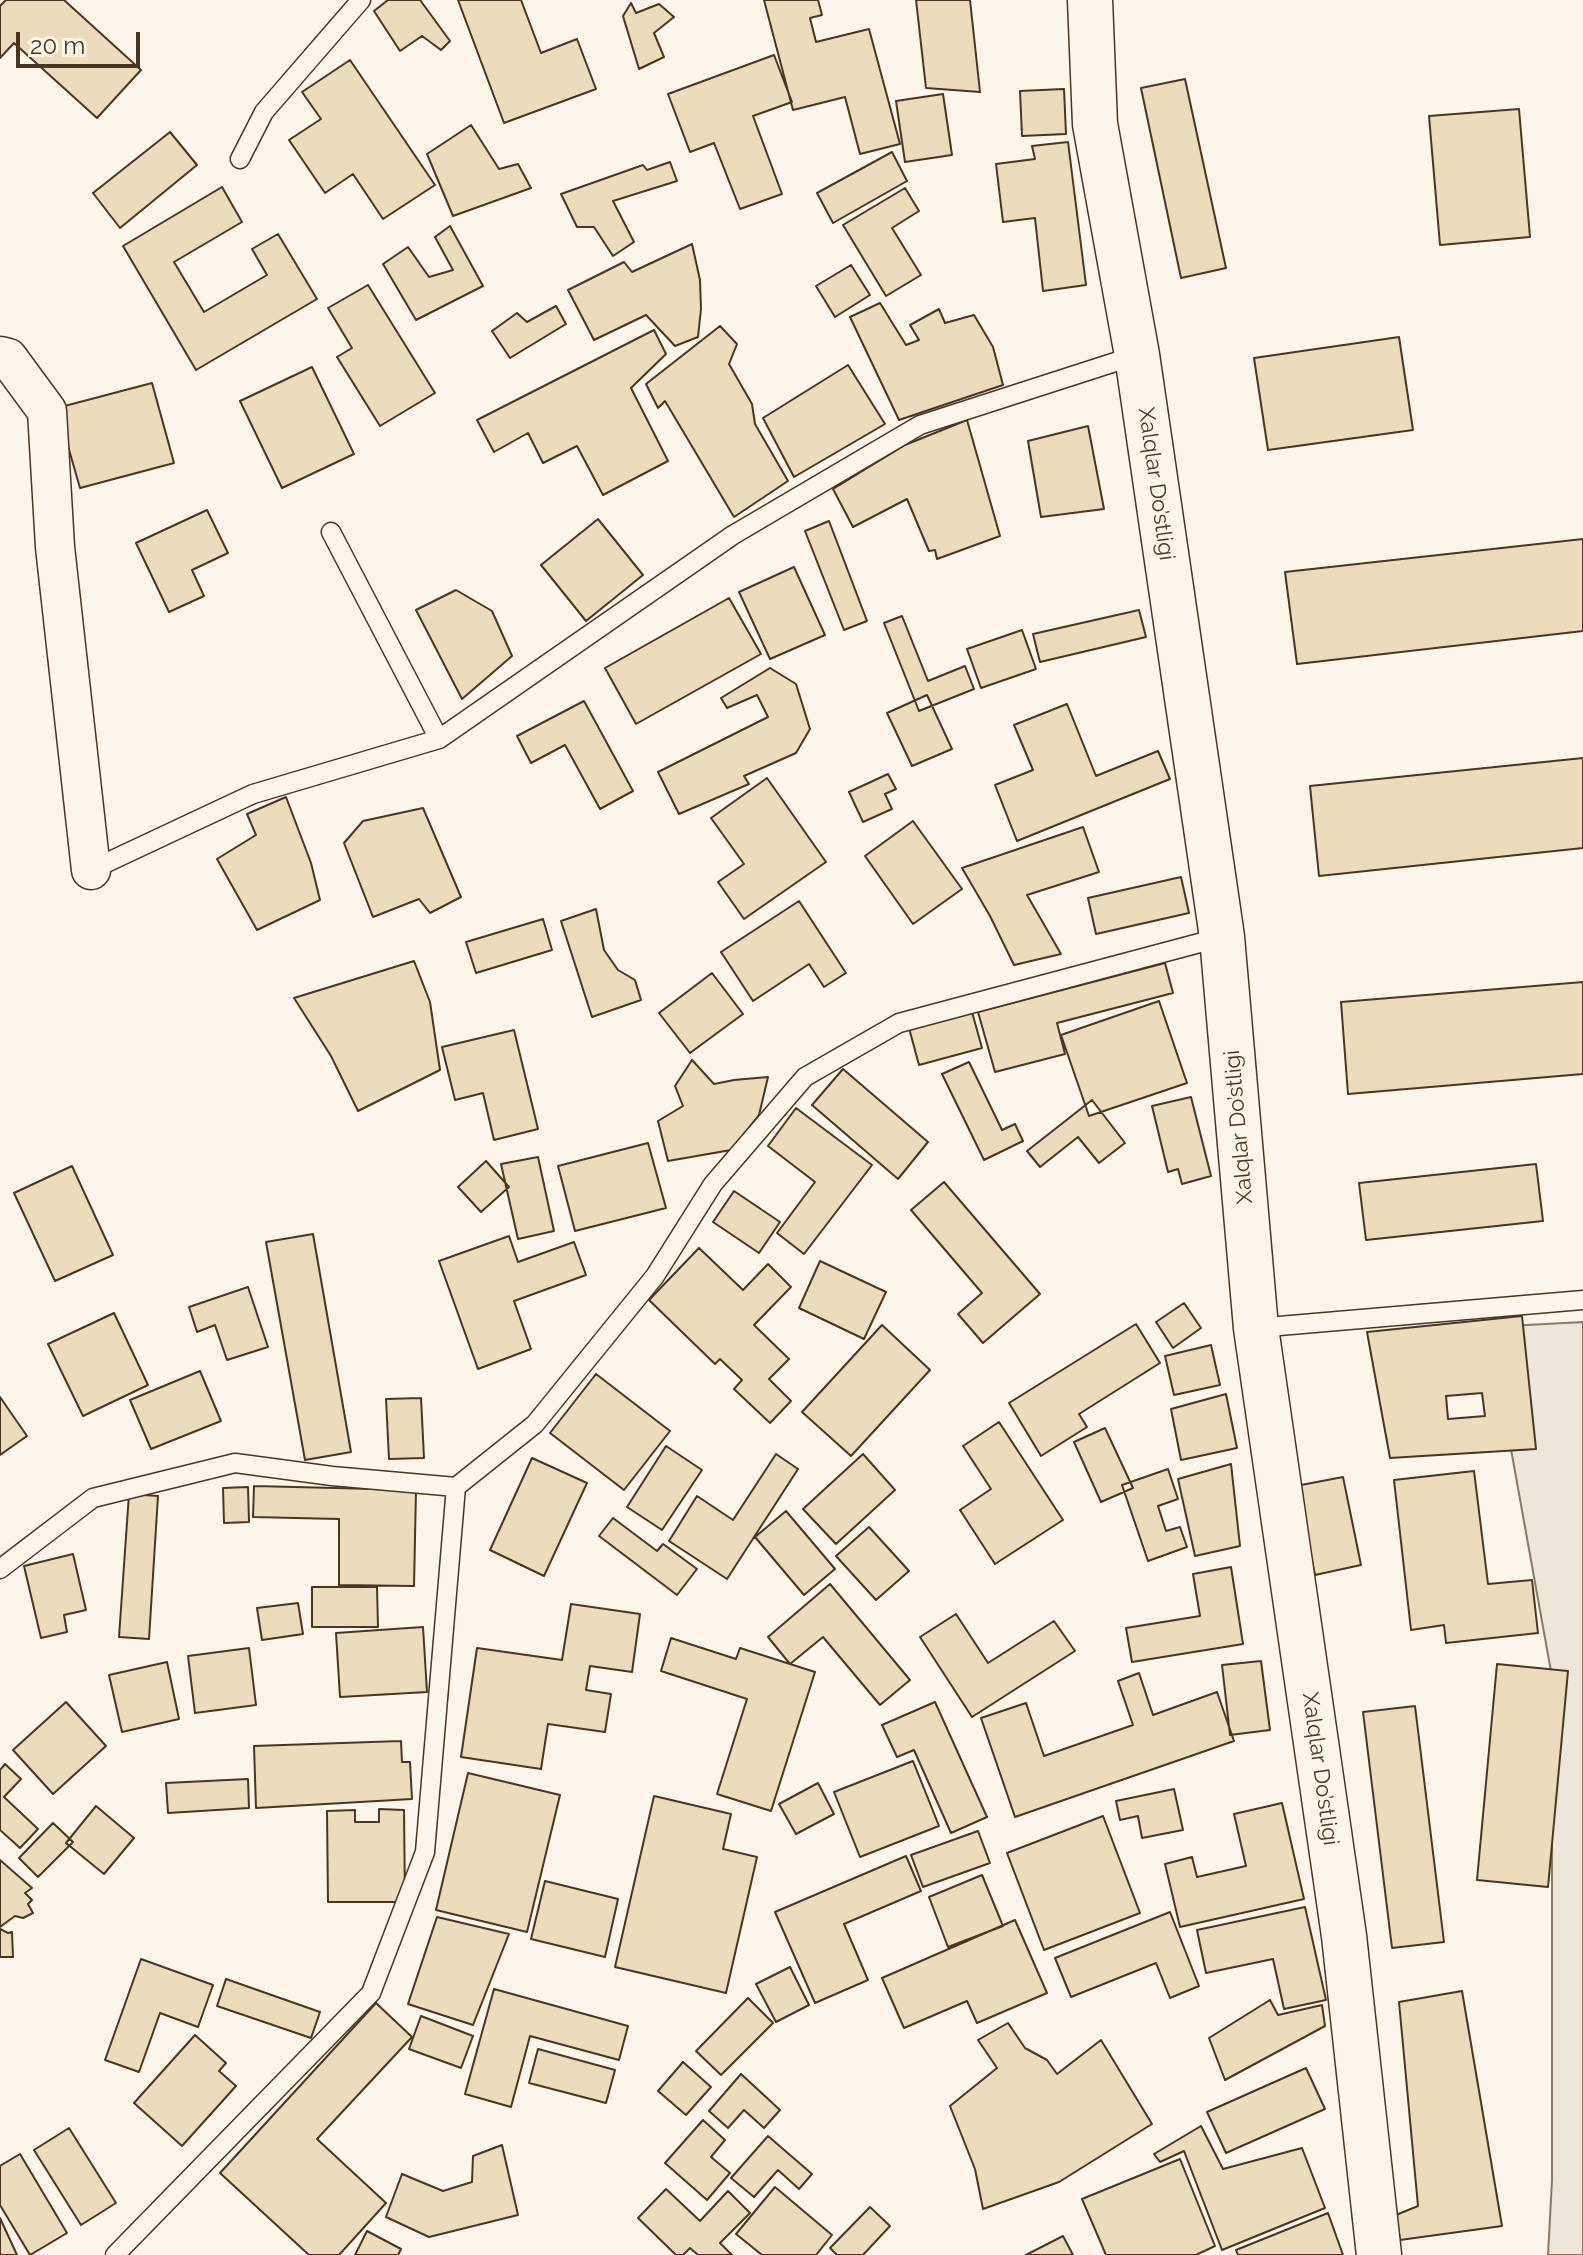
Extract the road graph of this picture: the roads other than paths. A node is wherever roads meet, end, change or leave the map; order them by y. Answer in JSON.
{"nodes":[{"id":1,"x":361,"y":0,"type":"edge"},
{"id":2,"x":1090,"y":0,"type":"edge"},
{"id":3,"x":240,"y":159,"type":"dead end"},
{"id":4,"x":1137,"y":355,"type":"junction"},
{"id":5,"x":0,"y":356,"type":"edge"},
{"id":6,"x":331,"y":532,"type":"dead end"},
{"id":7,"x":439,"y":739,"type":"junction"},
{"id":8,"x":91,"y":870,"type":"joint"},
{"id":9,"x":1222,"y":937,"type":"junction"},
{"id":10,"x":1583,"y":1300,"type":"edge"},
{"id":11,"x":1256,"y":1328,"type":"junction"},
{"id":12,"x":456,"y":1487,"type":"junction"},
{"id":13,"x":0,"y":1569,"type":"edge"},
{"id":14,"x":115,"y":2255,"type":"edge"},
{"id":15,"x":1379,"y":2255,"type":"edge"}],
"edges":[{"from":1,"to":3,"type":"lane"},
{"from":2,"to":4,"type":"main road","name":"Xalqlar Do’stligi"},
{"from":4,"to":7,"type":"lane"},
{"from":4,"to":9,"type":"main road","name":"Xalqlar Do’stligi"},
{"from":5,"to":8,"type":"street"},
{"from":6,"to":7,"type":"lane"},
{"from":7,"to":8,"type":"lane"},
{"from":9,"to":11,"type":"main road","name":"Xalqlar Do’stligi"},
{"from":9,"to":12,"type":"lane"},
{"from":10,"to":11,"type":"lane"},
{"from":11,"to":15,"type":"main road","name":"Xalqlar Do’stligi"},
{"from":12,"to":13,"type":"lane"},
{"from":12,"to":14,"type":"lane"}]}
